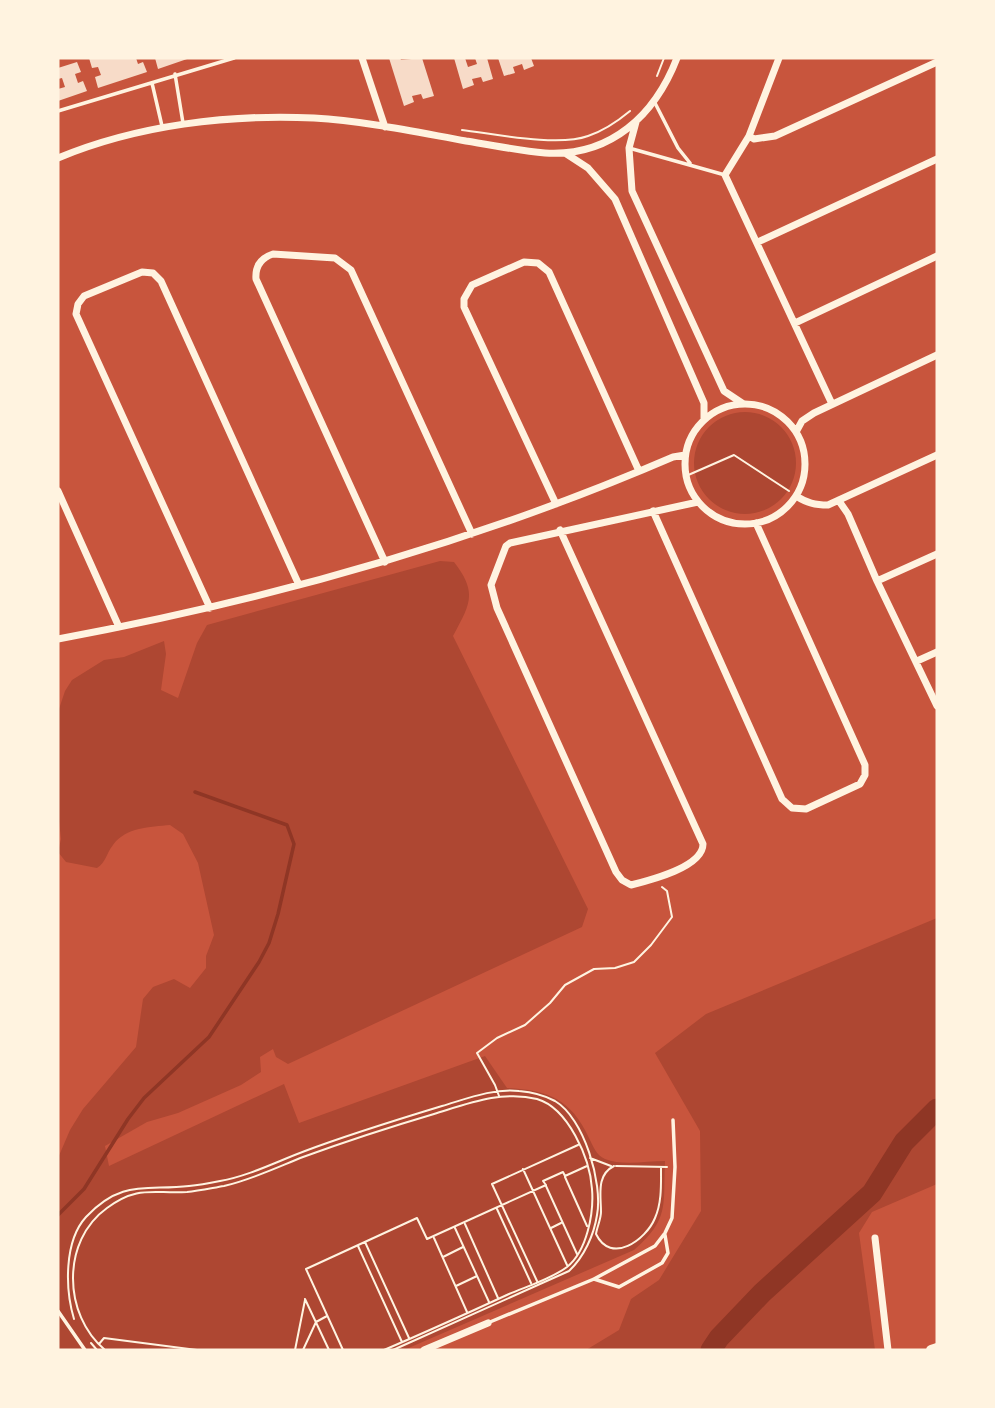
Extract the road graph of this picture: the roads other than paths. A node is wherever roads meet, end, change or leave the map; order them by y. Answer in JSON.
{"nodes":[{"id":1,"x":234,"y":58,"type":"edge"},
{"id":2,"x":362,"y":58,"type":"edge"},
{"id":3,"x":677,"y":58,"type":"edge"},
{"id":4,"x":779,"y":58,"type":"edge"},
{"id":5,"x":937,"y":62,"type":"edge"},
{"id":6,"x":175,"y":74,"type":"junction"},
{"id":7,"x":151,"y":82,"type":"junction"},
{"id":8,"x":655,"y":103,"type":"junction"},
{"id":9,"x":58,"y":111,"type":"edge"},
{"id":10,"x":636,"y":122,"type":"junction"},
{"id":11,"x":183,"y":125,"type":"junction"},
{"id":12,"x":385,"y":127,"type":"junction"},
{"id":13,"x":163,"y":128,"type":"junction"},
{"id":14,"x":749,"y":136,"type":"junction"},
{"id":15,"x":629,"y":148,"type":"junction"},
{"id":16,"x":565,"y":152,"type":"junction"},
{"id":17,"x":58,"y":158,"type":"edge"},
{"id":18,"x":937,"y":159,"type":"edge"},
{"id":19,"x":691,"y":165,"type":"junction"},
{"id":20,"x":725,"y":175,"type":"junction"},
{"id":21,"x":758,"y":242,"type":"junction"},
{"id":22,"x":937,"y":256,"type":"edge"},
{"id":23,"x":795,"y":323,"type":"junction"},
{"id":24,"x":937,"y":355,"type":"edge"},
{"id":25,"x":743,"y":403,"type":"junction"},
{"id":26,"x":832,"y":404,"type":"junction"},
{"id":27,"x":705,"y":419,"type":"junction"},
{"id":28,"x":796,"y":432,"type":"junction"},
{"id":29,"x":685,"y":455,"type":"junction"},
{"id":30,"x":937,"y":455,"type":"edge"},
{"id":31,"x":639,"y":471,"type":"junction"},
{"id":32,"x":58,"y":491,"type":"edge"},
{"id":33,"x":796,"y":496,"type":"junction"},
{"id":34,"x":839,"y":501,"type":"junction"},
{"id":35,"x":698,"y":502,"type":"junction"},
{"id":36,"x":556,"y":504,"type":"junction"},
{"id":37,"x":653,"y":511,"type":"junction"},
{"id":38,"x":756,"y":523,"type":"junction"},
{"id":39,"x":560,"y":530,"type":"junction"},
{"id":40,"x":472,"y":534,"type":"junction"},
{"id":41,"x":937,"y":554,"type":"edge"},
{"id":42,"x":385,"y":562,"type":"junction"},
{"id":43,"x":877,"y":581,"type":"junction"},
{"id":44,"x":299,"y":585,"type":"junction"},
{"id":45,"x":210,"y":608,"type":"junction"},
{"id":46,"x":119,"y":627,"type":"junction"},
{"id":47,"x":58,"y":639,"type":"edge"},
{"id":48,"x":937,"y":652,"type":"edge"},
{"id":49,"x":917,"y":661,"type":"junction"},
{"id":50,"x":937,"y":706,"type":"edge"},
{"id":51,"x":673,"y":1120,"type":"dead end"},
{"id":52,"x":665,"y":1233,"type":"junction"},
{"id":53,"x":875,"y":1238,"type":"dead end"},
{"id":54,"x":594,"y":1279,"type":"junction"},
{"id":55,"x":58,"y":1311,"type":"edge"},
{"id":56,"x":488,"y":1323,"type":"joint"},
{"id":57,"x":937,"y":1348,"type":"edge"},
{"id":58,"x":85,"y":1350,"type":"edge"},
{"id":59,"x":425,"y":1350,"type":"edge"},
{"id":60,"x":888,"y":1350,"type":"edge"},
{"id":61,"x":931,"y":1350,"type":"edge"}],
"edges":[{"from":1,"to":6,"type":"lane"},
{"from":2,"to":12,"type":"street"},
{"from":3,"to":8,"type":"street"},
{"from":4,"to":14,"type":"street"},
{"from":5,"to":14,"type":"street"},
{"from":6,"to":7,"type":"lane"},
{"from":6,"to":11,"type":"lane"},
{"from":7,"to":9,"type":"lane"},
{"from":7,"to":13,"type":"lane"},
{"from":8,"to":10,"type":"street"},
{"from":8,"to":19,"type":"lane"},
{"from":10,"to":15,"type":"street"},
{"from":10,"to":16,"type":"street"},
{"from":11,"to":12,"type":"street"},
{"from":11,"to":13,"type":"street"},
{"from":12,"to":16,"type":"street"},
{"from":13,"to":17,"type":"street"},
{"from":14,"to":20,"type":"street"},
{"from":15,"to":19,"type":"lane"},
{"from":15,"to":25,"type":"street"},
{"from":16,"to":27,"type":"street"},
{"from":18,"to":21,"type":"street"},
{"from":19,"to":20,"type":"lane"},
{"from":20,"to":21,"type":"street"},
{"from":21,"to":23,"type":"street"},
{"from":22,"to":23,"type":"street"},
{"from":23,"to":26,"type":"street"},
{"from":24,"to":26,"type":"street"},
{"from":25,"to":27,"type":"street"},
{"from":25,"to":28,"type":"street"},
{"from":26,"to":28,"type":"street"},
{"from":27,"to":29,"type":"street"},
{"from":28,"to":33,"type":"street"},
{"from":29,"to":31,"type":"street"},
{"from":29,"to":35,"type":"street"},
{"from":30,"to":34,"type":"street"},
{"from":31,"to":36,"type":"street"},
{"from":31,"to":36,"type":"street"},
{"from":32,"to":46,"type":"street"},
{"from":33,"to":34,"type":"street"},
{"from":33,"to":38,"type":"street"},
{"from":34,"to":43,"type":"street"},
{"from":35,"to":37,"type":"street"},
{"from":35,"to":38,"type":"street"},
{"from":36,"to":40,"type":"street"},
{"from":37,"to":38,"type":"street"},
{"from":37,"to":39,"type":"street"},
{"from":39,"to":39,"type":"street"},
{"from":40,"to":42,"type":"street"},
{"from":40,"to":42,"type":"street"},
{"from":41,"to":43,"type":"street"},
{"from":42,"to":44,"type":"street"},
{"from":43,"to":49,"type":"street"},
{"from":44,"to":45,"type":"street"},
{"from":44,"to":45,"type":"street"},
{"from":45,"to":46,"type":"street"},
{"from":46,"to":47,"type":"street"},
{"from":48,"to":49,"type":"street"},
{"from":49,"to":50,"type":"street"},
{"from":51,"to":52,"type":"lane"},
{"from":52,"to":54,"type":"lane"},
{"from":52,"to":54,"type":"lane"},
{"from":53,"to":60,"type":"street"},
{"from":54,"to":56,"type":"lane"},
{"from":55,"to":58,"type":"lane"},
{"from":56,"to":59,"type":"street"},
{"from":57,"to":61,"type":"main road"}]}
